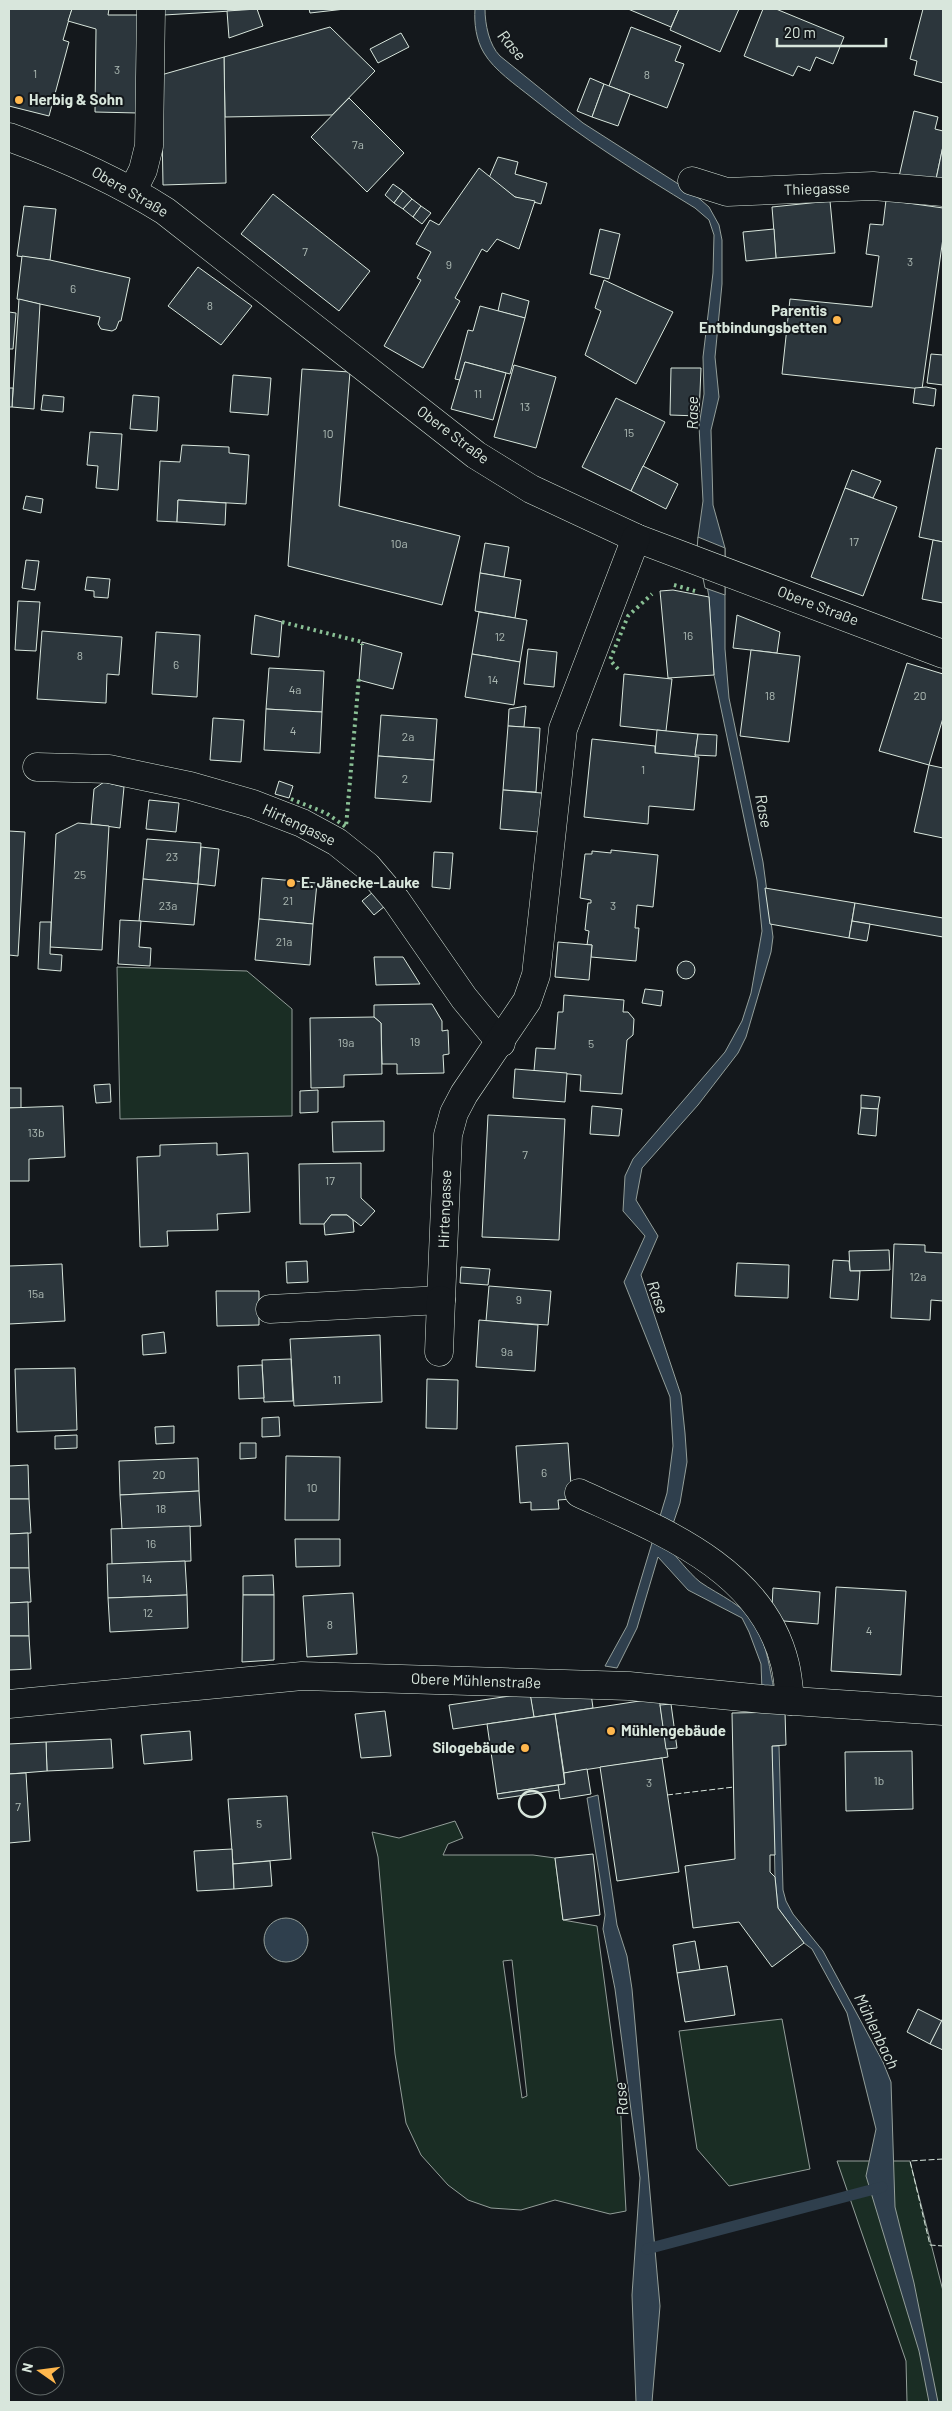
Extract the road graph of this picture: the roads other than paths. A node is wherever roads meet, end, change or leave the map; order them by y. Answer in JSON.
{"nodes":[{"id":1,"x":151,"y":9,"type":"edge"},
{"id":2,"x":9,"y":137,"type":"edge"},
{"id":3,"x":692,"y":181,"type":"dead end"},
{"id":4,"x":132,"y":190,"type":"junction"},
{"id":5,"x":943,"y":192,"type":"edge"},
{"id":6,"x":636,"y":538,"type":"junction"},
{"id":7,"x":943,"y":654,"type":"edge"},
{"id":8,"x":37,"y":768,"type":"dead end"},
{"id":9,"x":501,"y":1043,"type":"junction"},
{"id":10,"x":442,"y":1300,"type":"junction"},
{"id":11,"x":270,"y":1309,"type":"dead end"},
{"id":12,"x":439,"y":1352,"type":"dead end"},
{"id":13,"x":579,"y":1493,"type":"dead end"},
{"id":14,"x":776,"y":1700,"type":"junction"},
{"id":15,"x":9,"y":1704,"type":"edge"},
{"id":16,"x":943,"y":1711,"type":"edge"}],
"edges":[{"from":1,"to":4,"type":"street"},
{"from":2,"to":4,"type":"street","name":"Obere Straße"},
{"from":3,"to":5,"type":"street","name":"Thiegasse"},
{"from":4,"to":6,"type":"street","name":"Obere Straße"},
{"from":6,"to":7,"type":"street","name":"Obere Straße"},
{"from":6,"to":9,"type":"street","name":"Hirtengasse"},
{"from":8,"to":9,"type":"street","name":"Hirtengasse"},
{"from":9,"to":10,"type":"street","name":"Hirtengasse"},
{"from":10,"to":11,"type":"street"},
{"from":10,"to":12,"type":"street","name":"Hirtengasse"},
{"from":13,"to":14,"type":"street"},
{"from":14,"to":15,"type":"street","name":"Obere Mühlenstraße"},
{"from":14,"to":16,"type":"street","name":"Obere Mühlenstraße"}]}
